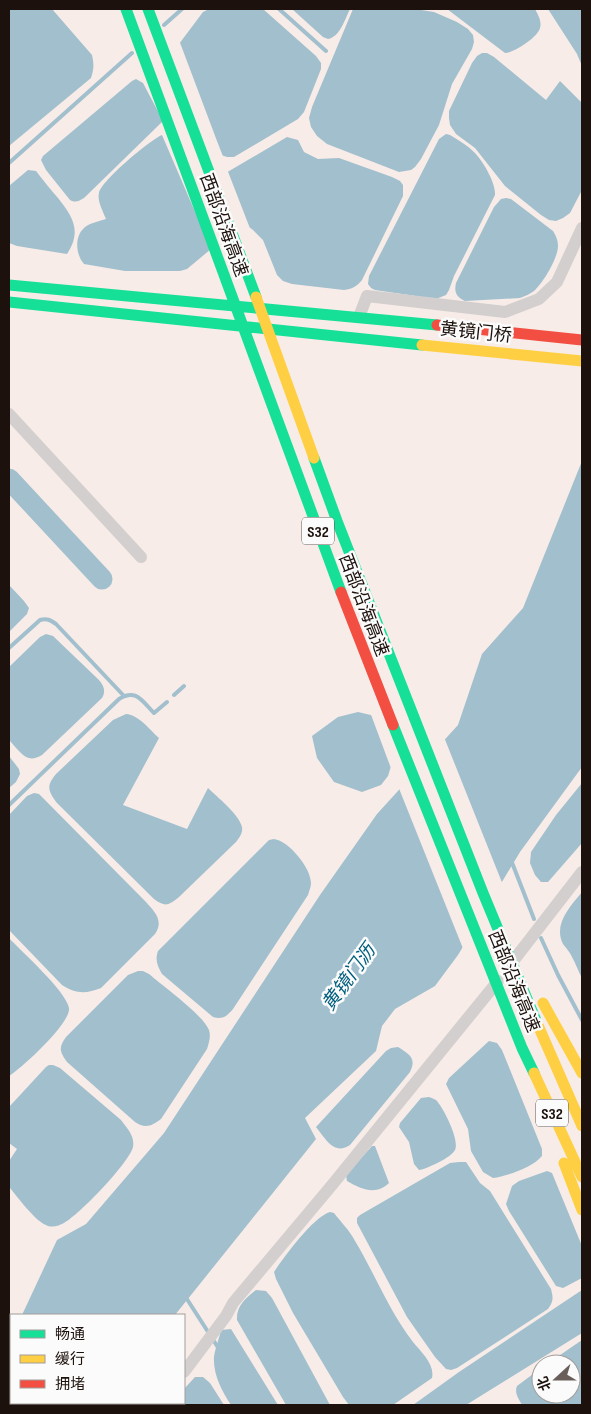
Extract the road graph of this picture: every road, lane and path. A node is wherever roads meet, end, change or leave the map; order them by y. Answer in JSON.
{"nodes":[{"id":1,"x":126,"y":9,"type":"edge"},
{"id":2,"x":148,"y":9,"type":"edge"},
{"id":3,"x":582,"y":228,"type":"edge"},
{"id":4,"x":9,"y":285,"type":"edge"},
{"id":5,"x":9,"y":302,"type":"edge"},
{"id":6,"x":364,"y":317,"type":"junction"},
{"id":7,"x":582,"y":340,"type":"edge"},
{"id":8,"x":582,"y":361,"type":"edge"},
{"id":9,"x":9,"y":414,"type":"edge"},
{"id":10,"x":141,"y":557,"type":"dead end"},
{"id":11,"x":582,"y":872,"type":"edge"},
{"id":12,"x":483,"y":893,"type":"junction"},
{"id":13,"x":522,"y":1048,"type":"junction"},
{"id":14,"x":582,"y":1073,"type":"edge"},
{"id":15,"x":582,"y":1126,"type":"edge"},
{"id":16,"x":582,"y":1177,"type":"edge"},
{"id":17,"x":582,"y":1210,"type":"edge"},
{"id":18,"x":185,"y":1371,"type":"edge"}],
"edges":[{"from":1,"to":13,"type":"main road","name":"西部沿海高速","number":"S32"},
{"from":2,"to":12,"type":"main road","name":"西部沿海高速","number":"S32"},
{"from":3,"to":6,"type":"street"},
{"from":4,"to":6,"type":"main road","name":"黄镜门桥"},
{"from":5,"to":8,"type":"main road","name":"黄镜门桥"},
{"from":6,"to":7,"type":"main road","name":"黄镜门桥"},
{"from":9,"to":10,"type":"street"},
{"from":11,"to":18,"type":"street"},
{"from":12,"to":14,"type":"main road"},
{"from":12,"to":15,"type":"main road","name":"西部沿海高速","number":"S32"},
{"from":13,"to":16,"type":"main road","name":"西部沿海高速","number":"S32"},
{"from":13,"to":17,"type":"main road"}]}
